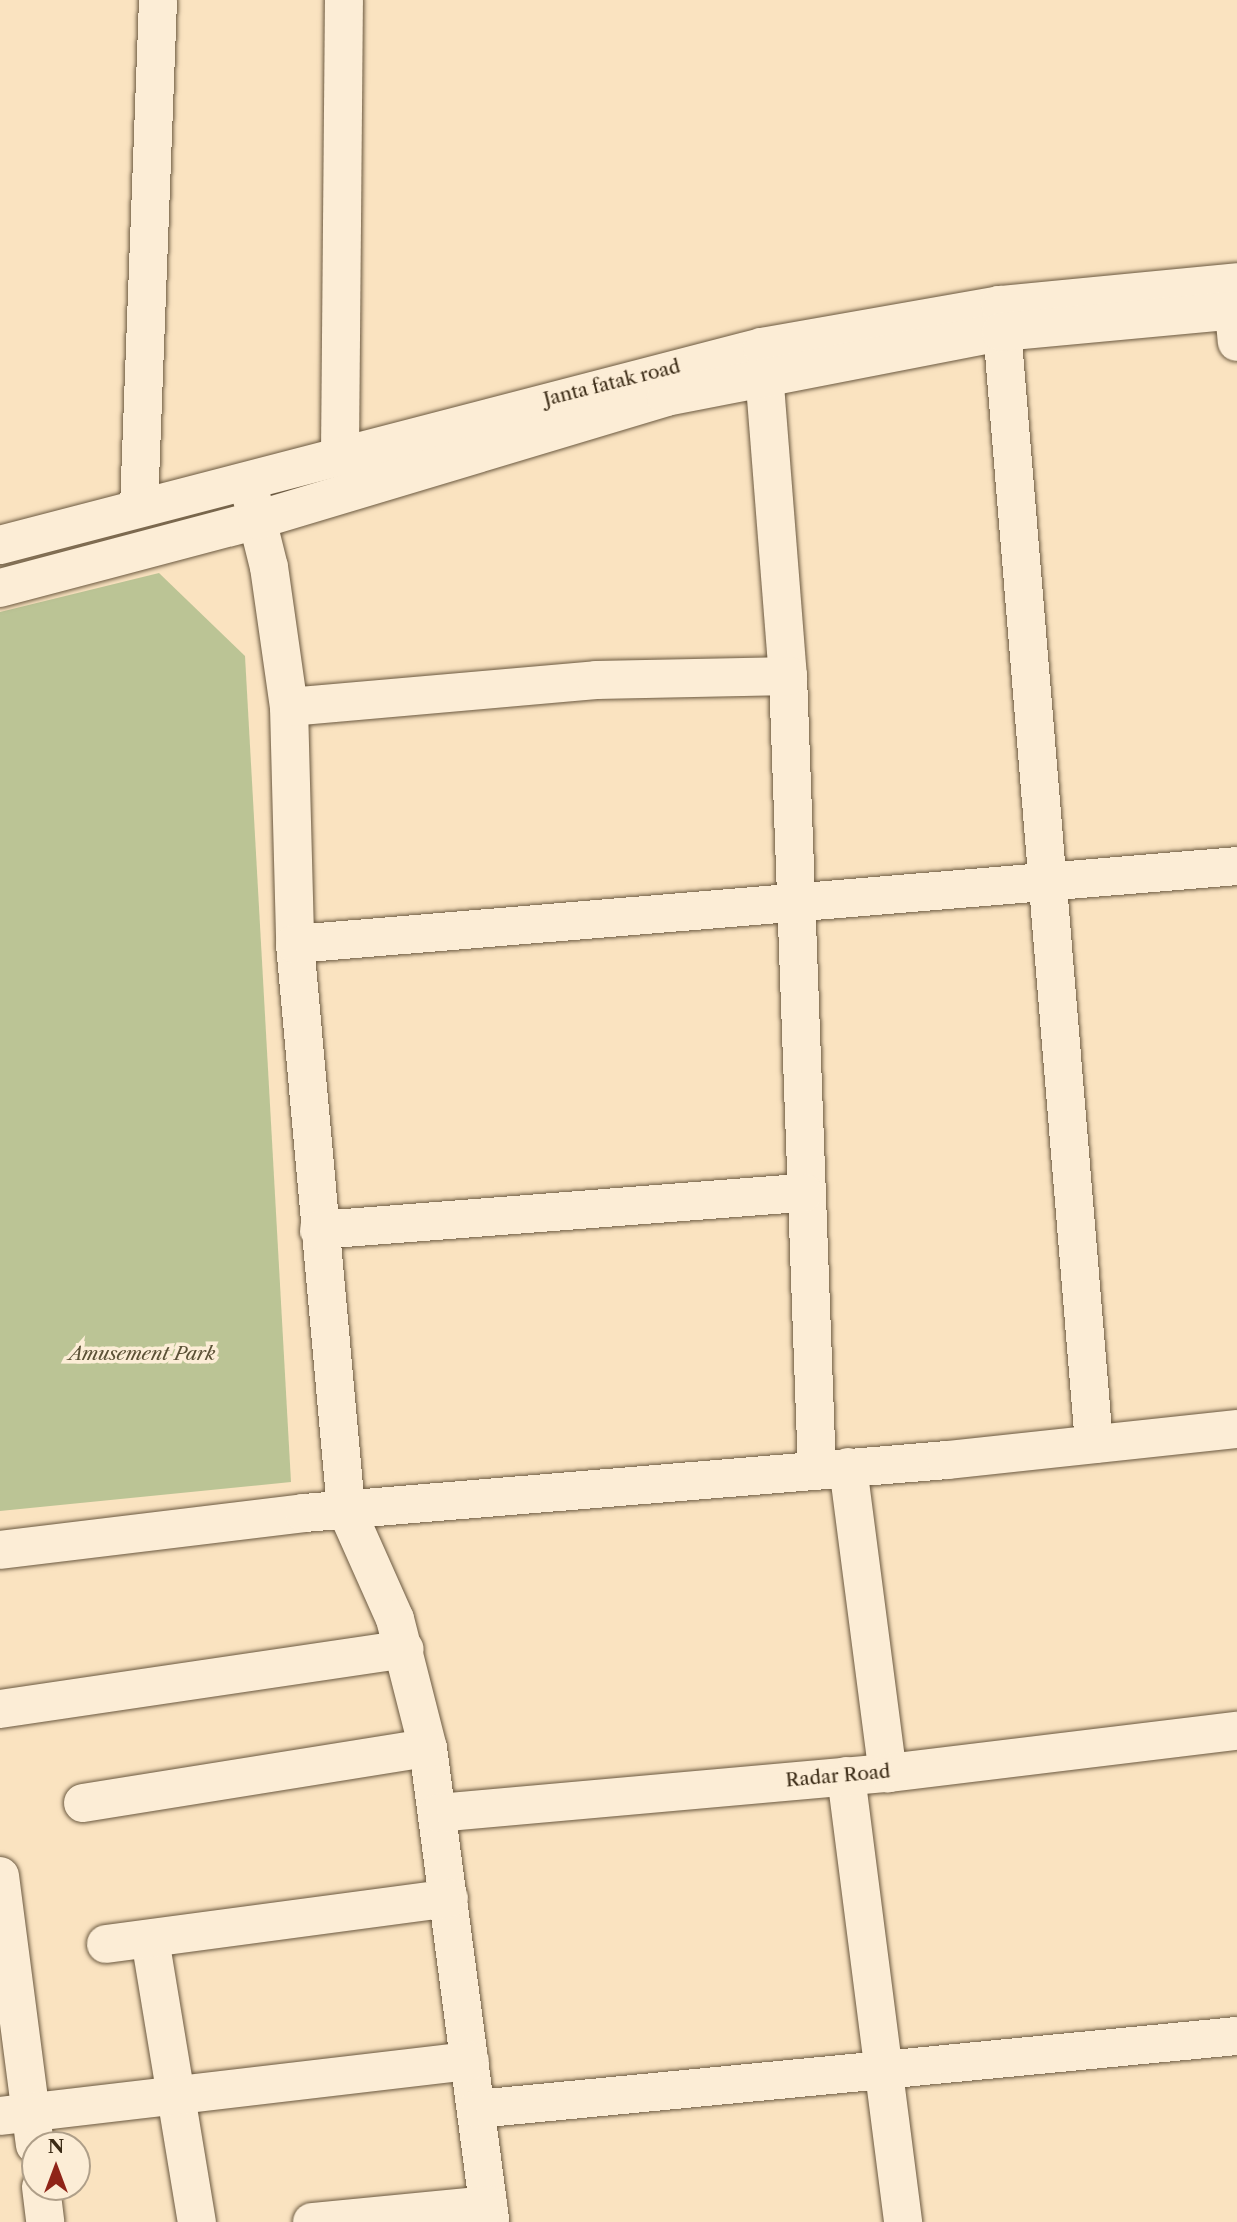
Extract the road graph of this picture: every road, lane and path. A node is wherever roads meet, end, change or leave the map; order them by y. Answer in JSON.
{"nodes":[{"id":1,"x":158,"y":0,"type":"edge"},
{"id":2,"x":344,"y":0,"type":"edge"},
{"id":3,"x":1236,"y":311,"type":"edge"},
{"id":4,"x":1001,"y":319,"type":"junction"},
{"id":5,"x":763,"y":361,"type":"junction"},
{"id":6,"x":340,"y":453,"type":"junction"},
{"id":7,"x":246,"y":478,"type":"junction"},
{"id":8,"x":139,"y":508,"type":"junction"},
{"id":9,"x":257,"y":520,"type":"junction"},
{"id":10,"x":0,"y":545,"type":"edge"},
{"id":11,"x":0,"y":588,"type":"edge"},
{"id":12,"x":788,"y":676,"type":"junction"},
{"id":13,"x":289,"y":707,"type":"junction"},
{"id":14,"x":1237,"y":866,"type":"edge"},
{"id":15,"x":1045,"y":884,"type":"junction"},
{"id":16,"x":794,"y":900,"type":"junction"},
{"id":17,"x":295,"y":944,"type":"junction"},
{"id":18,"x":804,"y":1193,"type":"junction"},
{"id":19,"x":319,"y":1230,"type":"junction"},
{"id":20,"x":1237,"y":1429,"type":"edge"},
{"id":21,"x":1094,"y":1444,"type":"junction"},
{"id":22,"x":832,"y":1468,"type":"junction"},
{"id":23,"x":346,"y":1509,"type":"junction"},
{"id":24,"x":0,"y":1550,"type":"edge"},
{"id":25,"x":405,"y":1649,"type":"junction"},
{"id":26,"x":0,"y":1709,"type":"edge"},
{"id":27,"x":1237,"y":1731,"type":"edge"},
{"id":28,"x":429,"y":1748,"type":"junction"},
{"id":29,"x":888,"y":1773,"type":"junction"},
{"id":30,"x":846,"y":1776,"type":"junction"},
{"id":31,"x":83,"y":1803,"type":"dead end"},
{"id":32,"x":438,"y":1813,"type":"junction"},
{"id":33,"x":0,"y":1876,"type":"edge"},
{"id":34,"x":449,"y":1898,"type":"junction"},
{"id":35,"x":150,"y":1939,"type":"junction"},
{"id":36,"x":106,"y":1944,"type":"dead end"},
{"id":37,"x":1237,"y":2036,"type":"edge"},
{"id":38,"x":470,"y":2061,"type":"junction"},
{"id":39,"x":885,"y":2068,"type":"junction"},
{"id":40,"x":172,"y":2096,"type":"junction"},
{"id":41,"x":477,"y":2109,"type":"junction"},
{"id":42,"x":22,"y":2124,"type":"edge"},
{"id":43,"x":43,"y":2201,"type":"edge"},
{"id":44,"x":489,"y":2213,"type":"edge"},
{"id":45,"x":45,"y":2222,"type":"edge"},
{"id":46,"x":197,"y":2222,"type":"edge"},
{"id":47,"x":312,"y":2222,"type":"edge"},
{"id":48,"x":904,"y":2222,"type":"edge"}],
"edges":[{"from":1,"to":8,"type":"street"},
{"from":2,"to":6,"type":"street"},
{"from":3,"to":4,"type":"street","name":"Janta fatak road"},
{"from":4,"to":5,"type":"street","name":"Janta fatak road"},
{"from":4,"to":15,"type":"street"},
{"from":5,"to":6,"type":"street","name":"Janta fatak road"},
{"from":5,"to":9,"type":"street"},
{"from":5,"to":12,"type":"street"},
{"from":6,"to":7,"type":"street","name":"Janta fatak road"},
{"from":7,"to":8,"type":"street","name":"Janta fatak road"},
{"from":7,"to":9,"type":"street"},
{"from":8,"to":10,"type":"street","name":"Janta fatak road"},
{"from":9,"to":11,"type":"street"},
{"from":9,"to":13,"type":"street"},
{"from":12,"to":13,"type":"street"},
{"from":12,"to":16,"type":"street"},
{"from":13,"to":17,"type":"street"},
{"from":14,"to":15,"type":"street"},
{"from":15,"to":16,"type":"street"},
{"from":15,"to":21,"type":"street"},
{"from":16,"to":17,"type":"street"},
{"from":16,"to":18,"type":"street"},
{"from":17,"to":19,"type":"street"},
{"from":18,"to":19,"type":"street"},
{"from":18,"to":22,"type":"street"},
{"from":19,"to":23,"type":"street"},
{"from":20,"to":21,"type":"street"},
{"from":21,"to":22,"type":"street"},
{"from":22,"to":23,"type":"street"},
{"from":22,"to":29,"type":"street"},
{"from":23,"to":24,"type":"street"},
{"from":23,"to":25,"type":"street"},
{"from":25,"to":26,"type":"street"},
{"from":25,"to":28,"type":"street"},
{"from":27,"to":29,"type":"street","name":"Radar Road"},
{"from":28,"to":31,"type":"street"},
{"from":28,"to":32,"type":"street"},
{"from":29,"to":30,"type":"street","name":"Radar Road"},
{"from":30,"to":32,"type":"street","name":"Radar Road"},
{"from":30,"to":39,"type":"street"},
{"from":32,"to":34,"type":"street"},
{"from":33,"to":42,"type":"street"},
{"from":34,"to":35,"type":"street"},
{"from":34,"to":38,"type":"street"},
{"from":35,"to":36,"type":"street"},
{"from":35,"to":40,"type":"street"},
{"from":37,"to":39,"type":"street"},
{"from":38,"to":40,"type":"street"},
{"from":38,"to":41,"type":"street"},
{"from":39,"to":41,"type":"street"},
{"from":39,"to":48,"type":"street"},
{"from":40,"to":42,"type":"street"},
{"from":40,"to":46,"type":"street"},
{"from":41,"to":44,"type":"street"},
{"from":43,"to":45,"type":"street"},
{"from":44,"to":47,"type":"street"}]}
